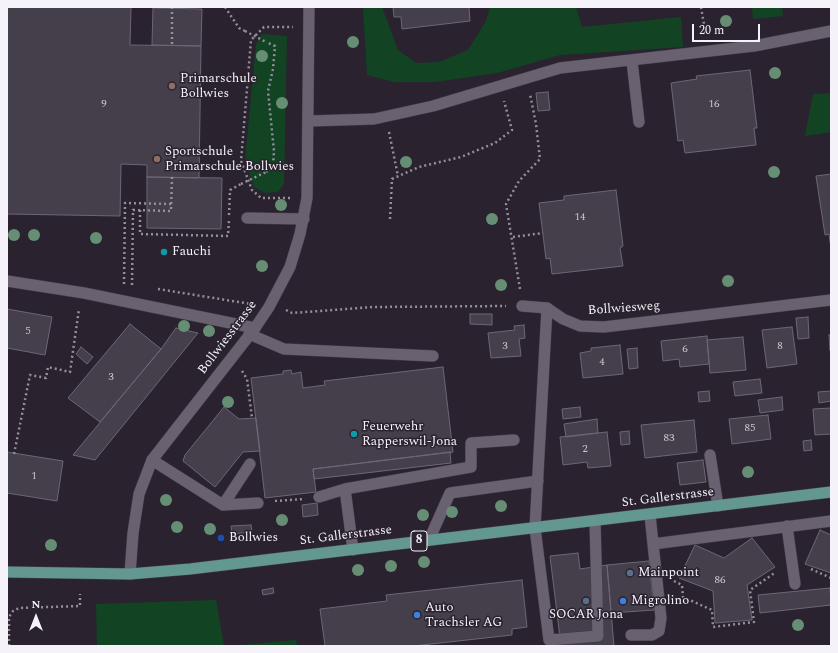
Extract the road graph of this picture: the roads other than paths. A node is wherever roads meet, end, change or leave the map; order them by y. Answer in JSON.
{"nodes":[{"id":1,"x":310,"y":7,"type":"edge"},
{"id":2,"x":831,"y":31,"type":"edge"},
{"id":3,"x":632,"y":60,"type":"junction"},
{"id":4,"x":309,"y":121,"type":"junction"},
{"id":5,"x":639,"y":122,"type":"dead end"},
{"id":6,"x":247,"y":218,"type":"dead end"},
{"id":7,"x":304,"y":219,"type":"junction"},
{"id":8,"x":7,"y":281,"type":"edge"},
{"id":9,"x":831,"y":300,"type":"edge"},
{"id":10,"x":522,"y":306,"type":"road end"},
{"id":11,"x":547,"y":308,"type":"junction"},
{"id":12,"x":252,"y":331,"type":"junction"},
{"id":13,"x":433,"y":356,"type":"dead end"},
{"id":14,"x":514,"y":440,"type":"dead end"},
{"id":15,"x":710,"y":455,"type":"dead end"},
{"id":16,"x":152,"y":460,"type":"junction"},
{"id":17,"x":250,"y":464,"type":"dead end"},
{"id":18,"x":538,"y":481,"type":"junction"},
{"id":19,"x":345,"y":489,"type":"junction"},
{"id":20,"x":831,"y":492,"type":"edge"},
{"id":21,"x":319,"y":497,"type":"road end"},
{"id":22,"x":258,"y":503,"type":"road end"},
{"id":23,"x":223,"y":505,"type":"junction"},
{"id":24,"x":718,"y":506,"type":"junction"},
{"id":25,"x":650,"y":515,"type":"junction"},
{"id":26,"x":595,"y":521,"type":"junction"},
{"id":27,"x":831,"y":521,"type":"edge"},
{"id":28,"x":787,"y":526,"type":"junction"},
{"id":29,"x":535,"y":528,"type":"junction"},
{"id":30,"x":430,"y":540,"type":"junction"},
{"id":31,"x":653,"y":544,"type":"junction"},
{"id":32,"x":353,"y":550,"type":"junction"},
{"id":33,"x":7,"y":572,"type":"edge"},
{"id":34,"x":130,"y":574,"type":"junction"},
{"id":35,"x":795,"y":584,"type":"dead end"},
{"id":36,"x":631,"y":635,"type":"dead end"}],
"edges":[{"from":1,"to":4,"type":"street","name":"Bollwiesstrasse"},
{"from":2,"to":3,"type":"street"},
{"from":3,"to":4,"type":"street"},
{"from":3,"to":5,"type":"street"},
{"from":4,"to":7,"type":"street","name":"Bollwiesstrasse"},
{"from":6,"to":7,"type":"street"},
{"from":7,"to":12,"type":"street","name":"Bollwiesstrasse"},
{"from":8,"to":12,"type":"street"},
{"from":9,"to":11,"type":"street","name":"Bollwiesweg"},
{"from":10,"to":11,"type":"street"},
{"from":11,"to":18,"type":"street"},
{"from":12,"to":13,"type":"street"},
{"from":12,"to":16,"type":"street","name":"Bollwiesstrasse"},
{"from":14,"to":19,"type":"street"},
{"from":15,"to":24,"type":"street"},
{"from":16,"to":23,"type":"street"},
{"from":16,"to":34,"type":"street","name":"Bollwiesstrasse"},
{"from":17,"to":23,"type":"street"},
{"from":18,"to":29,"type":"street"},
{"from":18,"to":30,"type":"street"},
{"from":19,"to":21,"type":"street"},
{"from":19,"to":32,"type":"street"},
{"from":20,"to":24,"type":"main road","name":"St. Gallerstrasse","number":"8"},
{"from":22,"to":23,"type":"street"},
{"from":24,"to":25,"type":"main road","name":"St. Gallerstrasse","number":"8"},
{"from":25,"to":26,"type":"main road","name":"St. Gallerstrasse","number":"8"},
{"from":25,"to":31,"type":"street"},
{"from":26,"to":29,"type":"main road","name":"St. Gallerstrasse","number":"8"},
{"from":26,"to":29,"type":"street"},
{"from":27,"to":28,"type":"street"},
{"from":28,"to":31,"type":"street"},
{"from":28,"to":35,"type":"street"},
{"from":29,"to":30,"type":"main road","name":"St. Gallerstrasse","number":"8"},
{"from":30,"to":32,"type":"main road","name":"St. Gallerstrasse","number":"8"},
{"from":31,"to":36,"type":"street"},
{"from":32,"to":34,"type":"main road","name":"St. Gallerstrasse","number":"8"},
{"from":33,"to":34,"type":"main road","name":"St. Gallerstrasse","number":"8"}]}
